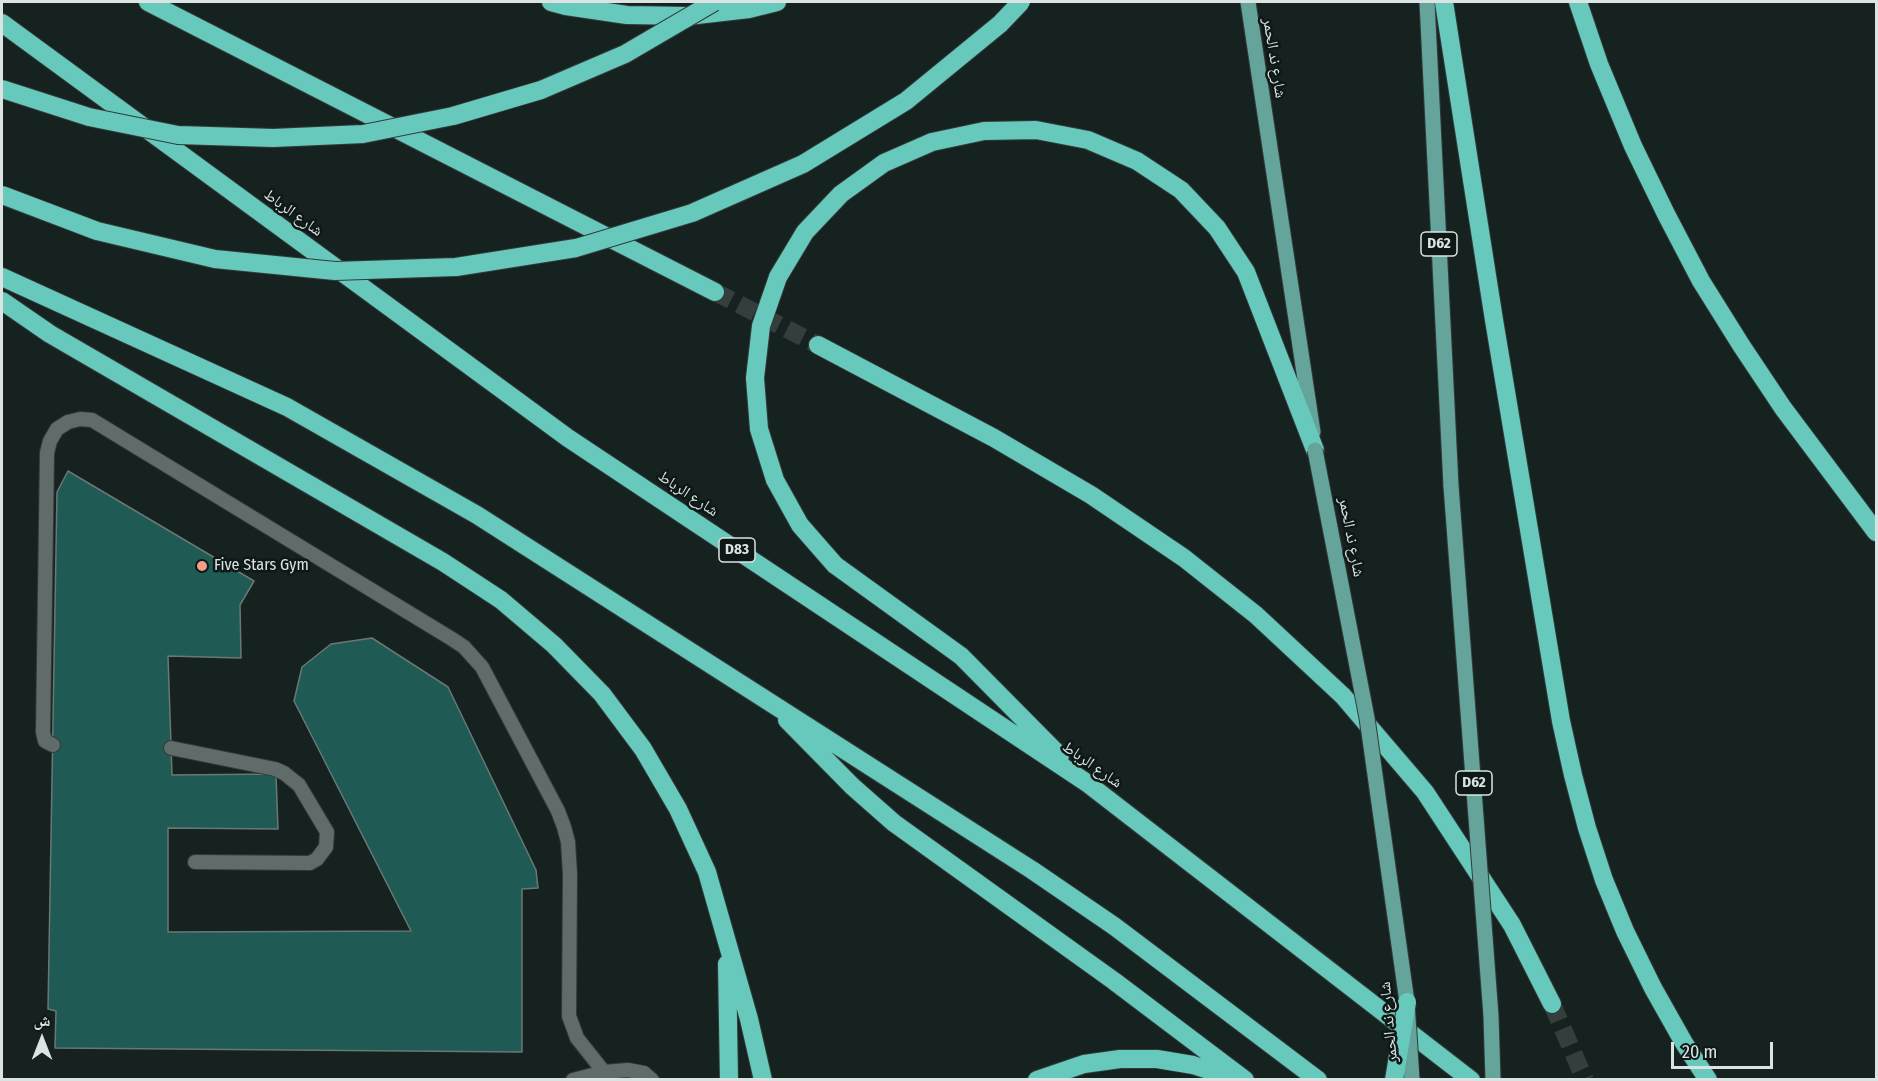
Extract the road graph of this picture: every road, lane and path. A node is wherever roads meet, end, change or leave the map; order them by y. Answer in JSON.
{"nodes":[{"id":1,"x":148,"y":2,"type":"edge"},
{"id":2,"x":551,"y":2,"type":"edge"},
{"id":3,"x":714,"y":2,"type":"edge"},
{"id":4,"x":777,"y":2,"type":"edge"},
{"id":5,"x":1021,"y":2,"type":"edge"},
{"id":6,"x":1248,"y":2,"type":"edge"},
{"id":7,"x":1427,"y":2,"type":"edge"},
{"id":8,"x":1444,"y":2,"type":"edge"},
{"id":9,"x":1578,"y":2,"type":"edge"},
{"id":10,"x":2,"y":23,"type":"edge"},
{"id":11,"x":2,"y":89,"type":"edge"},
{"id":12,"x":2,"y":195,"type":"edge"},
{"id":13,"x":2,"y":277,"type":"edge"},
{"id":14,"x":715,"y":292,"type":"tunnel mouth"},
{"id":15,"x":2,"y":301,"type":"edge"},
{"id":16,"x":818,"y":345,"type":"tunnel mouth"},
{"id":17,"x":1316,"y":450,"type":"junction"},
{"id":18,"x":1876,"y":532,"type":"edge"},
{"id":19,"x":765,"y":698,"type":"junction"},
{"id":20,"x":53,"y":745,"type":"dead end"},
{"id":21,"x":171,"y":747,"type":"dead end"},
{"id":22,"x":1087,"y":783,"type":"junction"},
{"id":23,"x":195,"y":862,"type":"dead end"},
{"id":24,"x":727,"y":938,"type":"junction"},
{"id":25,"x":1407,"y":1002,"type":"junction"},
{"id":26,"x":1552,"y":1004,"type":"tunnel mouth"},
{"id":27,"x":604,"y":1076,"type":"edge"},
{"id":28,"x":573,"y":1080,"type":"edge"},
{"id":29,"x":652,"y":1080,"type":"edge"},
{"id":30,"x":729,"y":1080,"type":"edge"},
{"id":31,"x":763,"y":1080,"type":"edge"},
{"id":32,"x":1037,"y":1080,"type":"edge"},
{"id":33,"x":1237,"y":1080,"type":"edge"},
{"id":34,"x":1245,"y":1080,"type":"edge"},
{"id":35,"x":1318,"y":1080,"type":"edge"},
{"id":36,"x":1394,"y":1080,"type":"edge"},
{"id":37,"x":1412,"y":1080,"type":"edge"},
{"id":38,"x":1471,"y":1080,"type":"edge"},
{"id":39,"x":1493,"y":1080,"type":"edge"},
{"id":40,"x":1708,"y":1080,"type":"edge"}],
"edges":[{"from":1,"to":14,"type":"highway"},
{"from":2,"to":4,"type":"highway"},
{"from":3,"to":11,"type":"highway","bridge":true},
{"from":5,"to":12,"type":"highway","bridge":true},
{"from":6,"to":17,"type":"main road","name":"شارع ند الحمر"},
{"from":7,"to":39,"type":"main road","number":"D62","bridge":true},
{"from":8,"to":40,"type":"highway"},
{"from":9,"to":18,"type":"highway"},
{"from":10,"to":22,"type":"highway","name":"شارع الرباط","number":"D83"},
{"from":13,"to":19,"type":"highway"},
{"from":15,"to":24,"type":"highway"},
{"from":16,"to":26,"type":"highway"},
{"from":17,"to":22,"type":"highway"},
{"from":17,"to":25,"type":"main road","name":"شارع ند الحمر","bridge":true},
{"from":19,"to":34,"type":"highway"},
{"from":19,"to":35,"type":"highway"},
{"from":20,"to":27,"type":"lane"},
{"from":21,"to":23,"type":"lane"},
{"from":22,"to":38,"type":"highway","name":"شارع الرباط","number":"D83"},
{"from":24,"to":30,"type":"highway"},
{"from":24,"to":31,"type":"highway"},
{"from":25,"to":36,"type":"highway","bridge":true},
{"from":25,"to":37,"type":"main road","name":"شارع ند الحمر","bridge":true},
{"from":27,"to":28,"type":"lane"},
{"from":27,"to":29,"type":"lane"},
{"from":32,"to":33,"type":"highway"}]}
